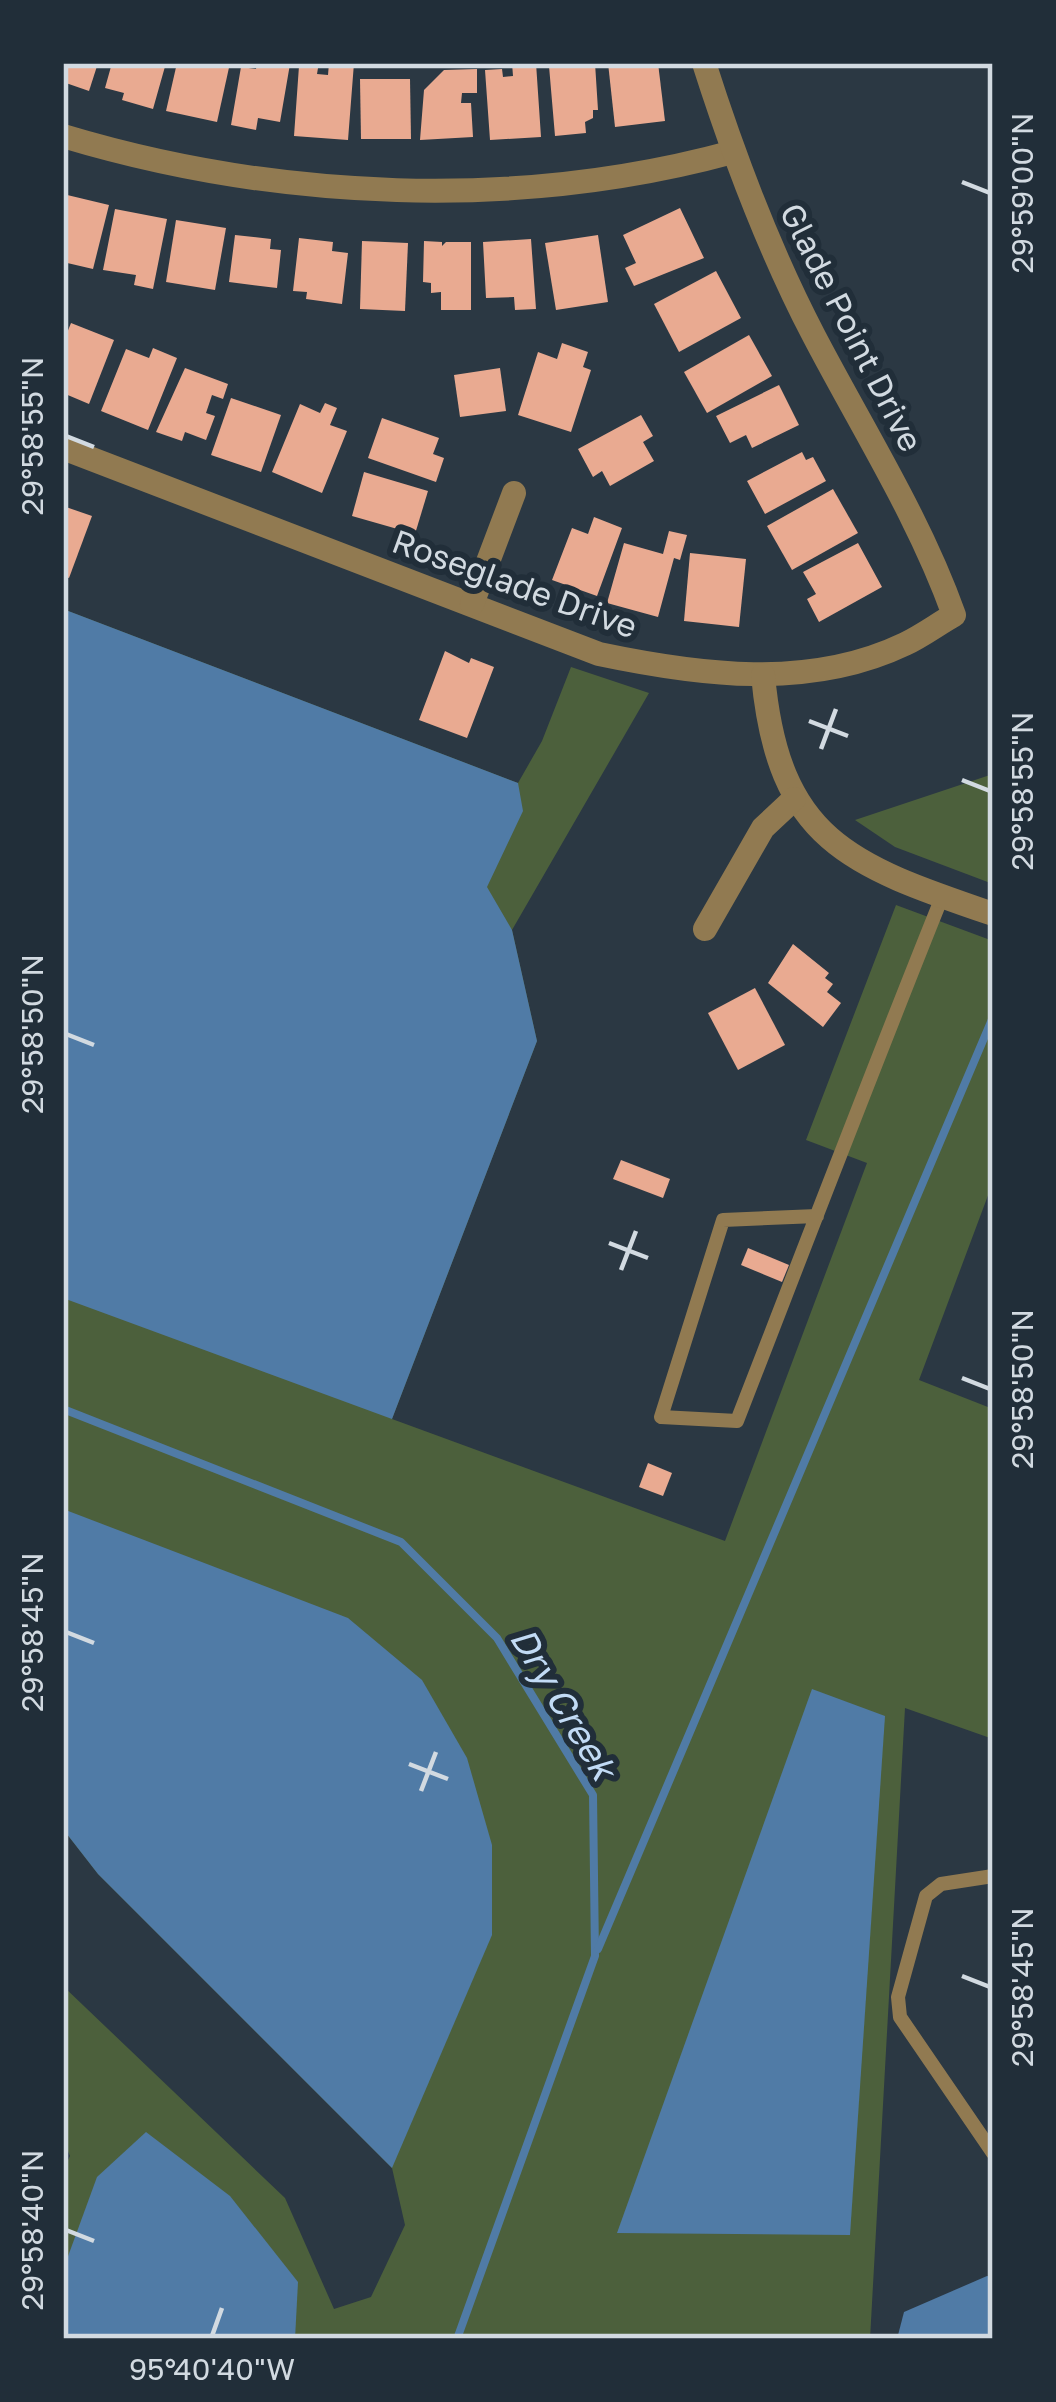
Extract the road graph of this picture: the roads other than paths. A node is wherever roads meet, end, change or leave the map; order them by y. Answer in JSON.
{"nodes":[{"id":1,"x":704,"y":63,"type":"edge"},
{"id":2,"x":63,"y":136,"type":"edge"},
{"id":3,"x":733,"y":152,"type":"junction"},
{"id":4,"x":63,"y":448,"type":"edge"},
{"id":5,"x":514,"y":493,"type":"dead end"},
{"id":6,"x":472,"y":604,"type":"junction"},
{"id":7,"x":954,"y":615,"type":"joint"},
{"id":8,"x":763,"y":675,"type":"junction"},
{"id":9,"x":794,"y":799,"type":"junction"},
{"id":10,"x":942,"y":897,"type":"junction"},
{"id":11,"x":993,"y":914,"type":"edge"},
{"id":12,"x":705,"y":928,"type":"dead end"},
{"id":13,"x":817,"y":1216,"type":"junction"},
{"id":14,"x":993,"y":1876,"type":"edge"},
{"id":15,"x":993,"y":2152,"type":"edge"}],
"edges":[{"from":1,"to":3,"type":"street","name":"Glade Point Drive"},
{"from":2,"to":3,"type":"street"},
{"from":3,"to":7,"type":"street","name":"Glade Point Drive"},
{"from":4,"to":6,"type":"street","name":"Roseglade Drive"},
{"from":5,"to":6,"type":"street"},
{"from":6,"to":8,"type":"street","name":"Roseglade Drive"},
{"from":7,"to":8,"type":"street","name":"Roseglade Drive"},
{"from":8,"to":9,"type":"street"},
{"from":9,"to":10,"type":"street"},
{"from":9,"to":12,"type":"street"},
{"from":10,"to":11,"type":"street"},
{"from":10,"to":13,"type":"lane"},
{"from":13,"to":13,"type":"lane"},
{"from":14,"to":15,"type":"lane"}]}
